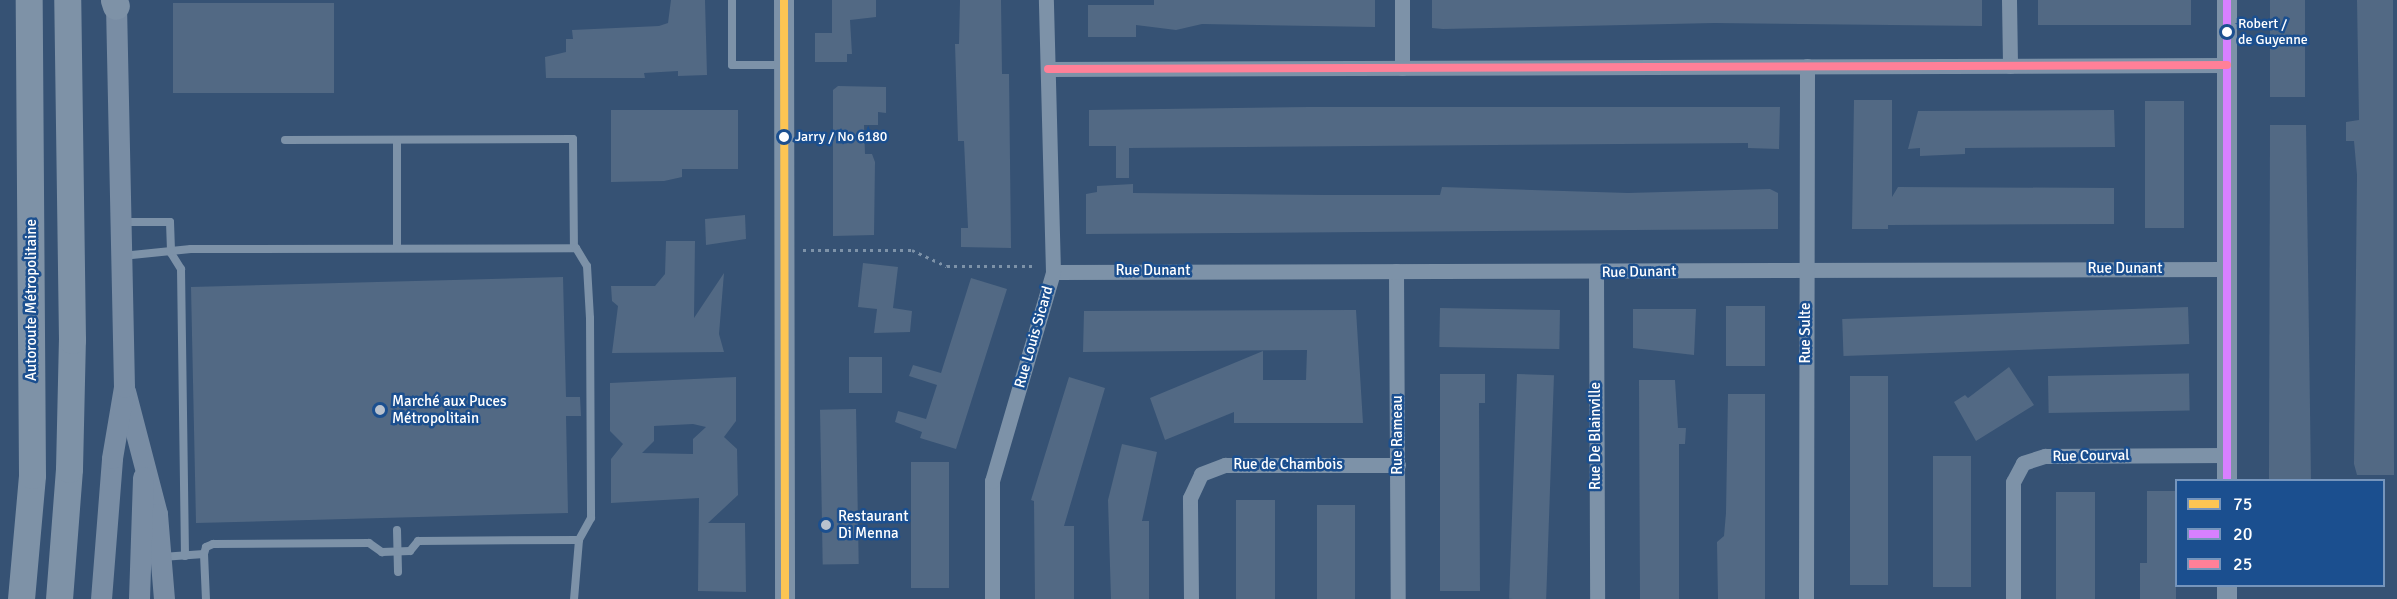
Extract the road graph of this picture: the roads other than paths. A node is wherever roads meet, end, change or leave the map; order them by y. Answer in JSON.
{"nodes":[{"id":1,"x":29,"y":0,"type":"edge"},
{"id":2,"x":67,"y":0,"type":"edge"},
{"id":3,"x":732,"y":0,"type":"edge"},
{"id":4,"x":784,"y":0,"type":"edge"},
{"id":5,"x":1046,"y":0,"type":"edge"},
{"id":6,"x":1402,"y":0,"type":"edge"},
{"id":7,"x":2009,"y":0,"type":"edge"},
{"id":8,"x":2227,"y":0,"type":"edge"},
{"id":9,"x":115,"y":2,"type":"edge"},
{"id":10,"x":784,"y":65,"type":"junction"},
{"id":11,"x":2227,"y":65,"type":"junction"},
{"id":12,"x":1807,"y":66,"type":"junction"},
{"id":13,"x":2010,"y":66,"type":"junction"},
{"id":14,"x":1402,"y":68,"type":"junction"},
{"id":15,"x":1048,"y":69,"type":"junction"},
{"id":16,"x":285,"y":140,"type":"dead end"},
{"id":17,"x":397,"y":140,"type":"junction"},
{"id":18,"x":119,"y":222,"type":"junction"},
{"id":19,"x":574,"y":247,"type":"junction"},
{"id":20,"x":397,"y":248,"type":"junction"},
{"id":21,"x":171,"y":253,"type":"junction"},
{"id":22,"x":120,"y":256,"type":"junction"},
{"id":23,"x":1052,"y":269,"type":"junction"},
{"id":24,"x":2226,"y":269,"type":"junction"},
{"id":25,"x":1806,"y":270,"type":"junction"},
{"id":26,"x":1396,"y":271,"type":"junction"},
{"id":27,"x":1596,"y":272,"type":"junction"},
{"id":28,"x":124,"y":387,"type":"junction"},
{"id":29,"x":2227,"y":455,"type":"junction"},
{"id":30,"x":145,"y":459,"type":"junction"},
{"id":31,"x":1398,"y":465,"type":"junction"},
{"id":32,"x":2227,"y":479,"type":"edge"},
{"id":33,"x":397,"y":530,"type":"dead end"},
{"id":34,"x":579,"y":540,"type":"junction"},
{"id":35,"x":398,"y":551,"type":"junction"},
{"id":36,"x":204,"y":555,"type":"junction"},
{"id":37,"x":185,"y":556,"type":"junction"},
{"id":38,"x":161,"y":557,"type":"junction"},
{"id":39,"x":398,"y":572,"type":"dead end"},
{"id":40,"x":21,"y":599,"type":"edge"},
{"id":41,"x":59,"y":599,"type":"edge"},
{"id":42,"x":101,"y":599,"type":"edge"},
{"id":43,"x":139,"y":599,"type":"edge"},
{"id":44,"x":164,"y":599,"type":"edge"},
{"id":45,"x":206,"y":599,"type":"edge"},
{"id":46,"x":574,"y":599,"type":"edge"},
{"id":47,"x":785,"y":599,"type":"edge"},
{"id":48,"x":992,"y":599,"type":"edge"},
{"id":49,"x":1191,"y":599,"type":"edge"},
{"id":50,"x":1398,"y":599,"type":"edge"},
{"id":51,"x":1597,"y":599,"type":"edge"},
{"id":52,"x":1806,"y":599,"type":"edge"},
{"id":53,"x":2013,"y":599,"type":"edge"}],
"edges":[{"from":1,"to":40,"type":"highway","name":"Autoroute Métropolitaine"},
{"from":2,"to":41,"type":"highway"},
{"from":3,"to":10,"type":"lane"},
{"from":4,"to":10,"type":"street"},
{"from":5,"to":15,"type":"street","name":"Rue Louis Sicard"},
{"from":6,"to":14,"type":"street"},
{"from":7,"to":13,"type":"street"},
{"from":8,"to":11,"type":"street"},
{"from":9,"to":18,"type":"main road"},
{"from":10,"to":47,"type":"street"},
{"from":11,"to":13,"type":"street"},
{"from":11,"to":24,"type":"street"},
{"from":12,"to":13,"type":"street"},
{"from":12,"to":14,"type":"street"},
{"from":12,"to":25,"type":"street","name":"Rue Sulte"},
{"from":14,"to":15,"type":"street"},
{"from":15,"to":23,"type":"street","name":"Rue Louis Sicard"},
{"from":16,"to":17,"type":"lane"},
{"from":17,"to":19,"type":"lane"},
{"from":17,"to":20,"type":"lane"},
{"from":18,"to":21,"type":"lane"},
{"from":18,"to":22,"type":"main road"},
{"from":19,"to":20,"type":"lane"},
{"from":19,"to":34,"type":"lane"},
{"from":20,"to":21,"type":"lane"},
{"from":21,"to":22,"type":"lane"},
{"from":21,"to":37,"type":"lane"},
{"from":22,"to":28,"type":"main road"},
{"from":23,"to":26,"type":"street","name":"Rue Dunant"},
{"from":23,"to":48,"type":"street","name":"Rue Louis Sicard"},
{"from":24,"to":25,"type":"street","name":"Rue Dunant"},
{"from":24,"to":29,"type":"street"},
{"from":25,"to":27,"type":"street","name":"Rue Dunant"},
{"from":25,"to":52,"type":"street","name":"Rue Sulte"},
{"from":26,"to":27,"type":"street","name":"Rue Dunant"},
{"from":26,"to":31,"type":"street","name":"Rue Rameau"},
{"from":27,"to":51,"type":"street","name":"Rue De Blainville"},
{"from":28,"to":30,"type":"main road"},
{"from":28,"to":42,"type":"main road"},
{"from":29,"to":32,"type":"street"},
{"from":29,"to":53,"type":"street","name":"Rue Courval"},
{"from":30,"to":38,"type":"main road"},
{"from":30,"to":43,"type":"main road"},
{"from":31,"to":49,"type":"street","name":"Rue de Chambois"},
{"from":31,"to":50,"type":"street","name":"Rue Rameau"},
{"from":33,"to":35,"type":"lane"},
{"from":34,"to":35,"type":"lane"},
{"from":34,"to":46,"type":"lane"},
{"from":35,"to":36,"type":"lane"},
{"from":35,"to":39,"type":"lane"},
{"from":36,"to":37,"type":"lane"},
{"from":36,"to":45,"type":"lane"},
{"from":37,"to":38,"type":"lane"},
{"from":38,"to":44,"type":"main road"}]}
